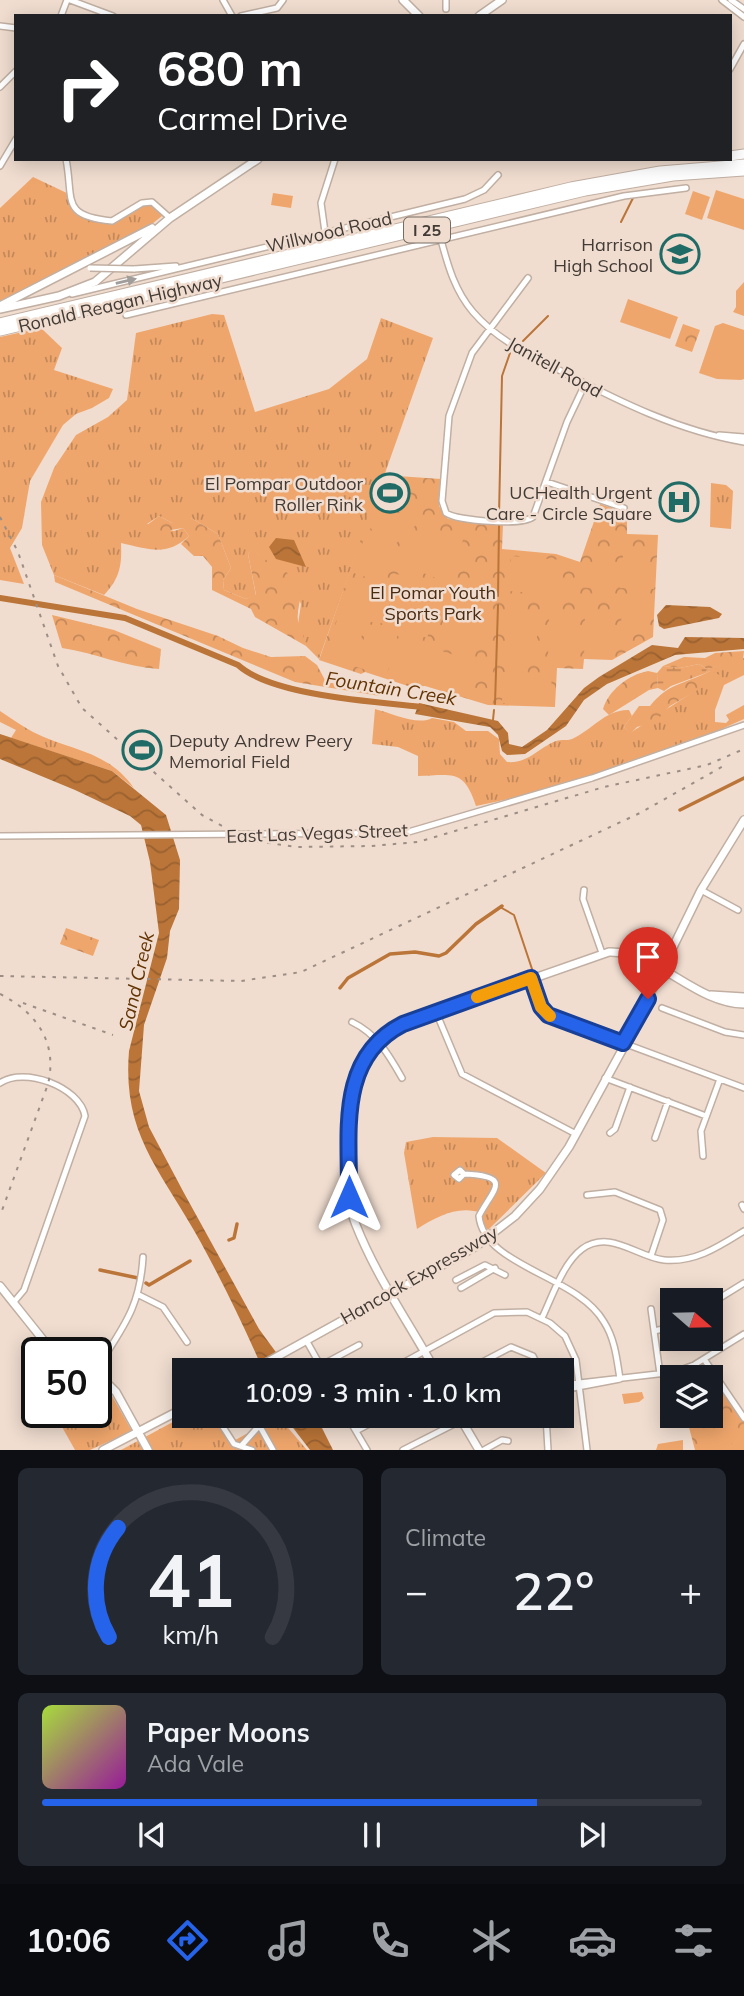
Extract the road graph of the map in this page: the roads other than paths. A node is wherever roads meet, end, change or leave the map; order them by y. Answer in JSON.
{"nodes":[{"id":1,"x":69,"y":0,"type":"edge"},
{"id":2,"x":283,"y":0,"type":"edge"},
{"id":3,"x":446,"y":0,"type":"edge"},
{"id":4,"x":502,"y":0,"type":"edge"},
{"id":5,"x":722,"y":0,"type":"edge"},
{"id":6,"x":731,"y":0,"type":"edge"},
{"id":7,"x":405,"y":1,"type":"edge"},
{"id":8,"x":446,"y":9,"type":"dead end"},
{"id":9,"x":744,"y":9,"type":"edge"},
{"id":10,"x":108,"y":14,"type":"edge"},
{"id":11,"x":250,"y":14,"type":"edge"},
{"id":12,"x":417,"y":14,"type":"edge"},
{"id":13,"x":483,"y":14,"type":"edge"},
{"id":14,"x":744,"y":17,"type":"edge"},
{"id":15,"x":744,"y":44,"type":"edge"},
{"id":16,"x":732,"y":65,"type":"edge"},
{"id":17,"x":14,"y":73,"type":"edge"},
{"id":18,"x":9,"y":79,"type":"junction"},
{"id":19,"x":14,"y":84,"type":"edge"},
{"id":20,"x":0,"y":87,"type":"edge"},
{"id":21,"x":14,"y":142,"type":"edge"},
{"id":22,"x":66,"y":161,"type":"edge"},
{"id":23,"x":255,"y":161,"type":"edge"},
{"id":24,"x":334,"y":161,"type":"edge"},
{"id":25,"x":703,"y":161,"type":"edge"},
{"id":26,"x":744,"y":164,"type":"edge"},
{"id":27,"x":0,"y":166,"type":"edge"},
{"id":28,"x":744,"y":171,"type":"edge"},
{"id":29,"x":649,"y":173,"type":"junction"},
{"id":30,"x":498,"y":175,"type":"dead end"},
{"id":31,"x":744,"y":177,"type":"edge"},
{"id":32,"x":632,"y":182,"type":"junction"},
{"id":33,"x":686,"y":188,"type":"dead end"},
{"id":34,"x":170,"y":218,"type":"junction"},
{"id":35,"x":325,"y":232,"type":"junction"},
{"id":36,"x":441,"y":240,"type":"junction"},
{"id":37,"x":243,"y":252,"type":"junction"},
{"id":38,"x":245,"y":260,"type":"dead end"},
{"id":39,"x":204,"y":261,"type":"junction"},
{"id":40,"x":245,"y":275,"type":"junction"},
{"id":41,"x":528,"y":278,"type":"dead end"},
{"id":42,"x":46,"y":283,"type":"junction"},
{"id":43,"x":252,"y":285,"type":"junction"},
{"id":44,"x":59,"y":296,"type":"junction"},
{"id":45,"x":0,"y":307,"type":"edge"},
{"id":46,"x":127,"y":316,"type":"dead end"},
{"id":47,"x":0,"y":323,"type":"edge"},
{"id":48,"x":489,"y":328,"type":"junction"},
{"id":49,"x":0,"y":331,"type":"edge"},
{"id":50,"x":585,"y":384,"type":"junction"},
{"id":51,"x":744,"y":439,"type":"edge"},
{"id":52,"x":547,"y":482,"type":"junction"},
{"id":53,"x":624,"y":508,"type":"dead end"},
{"id":54,"x":744,"y":725,"type":"edge"},
{"id":55,"x":744,"y":820,"type":"edge"},
{"id":56,"x":0,"y":836,"type":"edge"},
{"id":57,"x":584,"y":890,"type":"dead end"},
{"id":58,"x":701,"y":890,"type":"junction"},
{"id":59,"x":738,"y":910,"type":"dead end"},
{"id":60,"x":602,"y":953,"type":"junction"},
{"id":61,"x":661,"y":970,"type":"junction"},
{"id":62,"x":531,"y":978,"type":"junction"},
{"id":63,"x":710,"y":995,"type":"junction"},
{"id":64,"x":744,"y":997,"type":"edge"},
{"id":65,"x":744,"y":1004,"type":"edge"},
{"id":66,"x":662,"y":1008,"type":"dead end"},
{"id":67,"x":436,"y":1012,"type":"junction"},
{"id":68,"x":352,"y":1023,"type":"dead end"},
{"id":69,"x":744,"y":1035,"type":"edge"},
{"id":70,"x":377,"y":1041,"type":"junction"},
{"id":71,"x":623,"y":1043,"type":"junction"},
{"id":72,"x":605,"y":1078,"type":"junction"},
{"id":73,"x":402,"y":1079,"type":"dead end"},
{"id":74,"x":720,"y":1079,"type":"junction"},
{"id":75,"x":0,"y":1083,"type":"edge"},
{"id":76,"x":630,"y":1087,"type":"junction"},
{"id":77,"x":744,"y":1088,"type":"edge"},
{"id":78,"x":668,"y":1101,"type":"junction"},
{"id":79,"x":706,"y":1115,"type":"junction"},
{"id":80,"x":610,"y":1133,"type":"dead end"},
{"id":81,"x":576,"y":1134,"type":"junction"},
{"id":82,"x":655,"y":1138,"type":"dead end"},
{"id":83,"x":703,"y":1156,"type":"dead end"},
{"id":84,"x":464,"y":1174,"type":"dead end"},
{"id":85,"x":587,"y":1195,"type":"dead end"},
{"id":86,"x":744,"y":1231,"type":"edge"},
{"id":87,"x":488,"y":1238,"type":"junction"},
{"id":88,"x":651,"y":1256,"type":"junction"},
{"id":89,"x":143,"y":1258,"type":"dead end"},
{"id":90,"x":495,"y":1268,"type":"junction"},
{"id":91,"x":505,"y":1275,"type":"dead end"},
{"id":92,"x":456,"y":1280,"type":"dead end"},
{"id":93,"x":560,"y":1282,"type":"junction"},
{"id":94,"x":744,"y":1283,"type":"edge"},
{"id":95,"x":0,"y":1286,"type":"edge"},
{"id":96,"x":461,"y":1288,"type":"dead end"},
{"id":97,"x":392,"y":1293,"type":"junction"},
{"id":98,"x":139,"y":1295,"type":"junction"},
{"id":99,"x":723,"y":1296,"type":"edge"},
{"id":100,"x":13,"y":1303,"type":"junction"},
{"id":101,"x":651,"y":1309,"type":"dead end"},
{"id":102,"x":542,"y":1318,"type":"junction"},
{"id":103,"x":660,"y":1330,"type":"edge"},
{"id":104,"x":654,"y":1331,"type":"junction"},
{"id":105,"x":41,"y":1337,"type":"edge"},
{"id":106,"x":743,"y":1338,"type":"edge"},
{"id":107,"x":306,"y":1340,"type":"junction"},
{"id":108,"x":187,"y":1342,"type":"dead end"},
{"id":109,"x":112,"y":1343,"type":"edge"},
{"id":110,"x":359,"y":1345,"type":"dead end"},
{"id":111,"x":425,"y":1351,"type":"junction"},
{"id":112,"x":274,"y":1358,"type":"edge"},
{"id":113,"x":316,"y":1358,"type":"edge"},
{"id":114,"x":338,"y":1358,"type":"edge"},
{"id":115,"x":412,"y":1358,"type":"edge"},
{"id":116,"x":429,"y":1358,"type":"edge"},
{"id":117,"x":492,"y":1358,"type":"edge"},
{"id":118,"x":534,"y":1358,"type":"edge"},
{"id":119,"x":704,"y":1359,"type":"junction"},
{"id":120,"x":691,"y":1365,"type":"edge"},
{"id":121,"x":660,"y":1374,"type":"joint"},
{"id":122,"x":620,"y":1380,"type":"junction"},
{"id":123,"x":579,"y":1386,"type":"junction"},
{"id":124,"x":574,"y":1387,"type":"edge"},
{"id":125,"x":112,"y":1388,"type":"edge"},
{"id":126,"x":172,"y":1415,"type":"edge"},
{"id":127,"x":744,"y":1418,"type":"edge"},
{"id":128,"x":225,"y":1428,"type":"edge"},
{"id":129,"x":257,"y":1428,"type":"edge"},
{"id":130,"x":260,"y":1428,"type":"edge"},
{"id":131,"x":354,"y":1428,"type":"edge"},
{"id":132,"x":362,"y":1428,"type":"edge"},
{"id":133,"x":442,"y":1428,"type":"edge"},
{"id":134,"x":467,"y":1428,"type":"edge"},
{"id":135,"x":547,"y":1428,"type":"edge"},
{"id":136,"x":356,"y":1431,"type":"junction"},
{"id":137,"x":139,"y":1433,"type":"junction"},
{"id":138,"x":508,"y":1441,"type":"dead end"},
{"id":139,"x":242,"y":1445,"type":"junction"},
{"id":140,"x":116,"y":1447,"type":"edge"},
{"id":141,"x":103,"y":1450,"type":"edge"},
{"id":142,"x":148,"y":1450,"type":"edge"},
{"id":143,"x":252,"y":1450,"type":"edge"},
{"id":144,"x":273,"y":1450,"type":"edge"},
{"id":145,"x":366,"y":1450,"type":"edge"},
{"id":146,"x":403,"y":1450,"type":"edge"},
{"id":147,"x":479,"y":1450,"type":"edge"},
{"id":148,"x":484,"y":1450,"type":"edge"},
{"id":149,"x":548,"y":1450,"type":"edge"},
{"id":150,"x":587,"y":1450,"type":"edge"}],
"edges":[{"from":1,"to":10,"type":"street"},
{"from":2,"to":11,"type":"street"},
{"from":3,"to":8,"type":"street"},
{"from":4,"to":13,"type":"main road"},
{"from":5,"to":14,"type":"street"},
{"from":6,"to":9,"type":"street"},
{"from":7,"to":12,"type":"main road"},
{"from":15,"to":16,"type":"street"},
{"from":17,"to":18,"type":"street"},
{"from":18,"to":19,"type":"street"},
{"from":18,"to":20,"type":"street"},
{"from":21,"to":27,"type":"street"},
{"from":22,"to":34,"type":"street"},
{"from":23,"to":34,"type":"main road"},
{"from":24,"to":35,"type":"street"},
{"from":25,"to":29,"type":"highway"},
{"from":26,"to":29,"type":"highway","number":"I 25"},
{"from":28,"to":32,"type":"highway","number":"I 25"},
{"from":29,"to":47,"type":"highway","name":"Ronald Reagan Highway","number":"I 25"},
{"from":30,"to":35,"type":"street","name":"Willwood Road"},
{"from":31,"to":32,"type":"highway"},
{"from":32,"to":40,"type":"highway","number":"I 25"},
{"from":33,"to":36,"type":"street"},
{"from":34,"to":42,"type":"main road"},
{"from":34,"to":44,"type":"main road"},
{"from":35,"to":37,"type":"street","name":"Willwood Road"},
{"from":36,"to":43,"type":"street"},
{"from":36,"to":48,"type":"street","name":"Janitell Road"},
{"from":37,"to":38,"type":"street"},
{"from":37,"to":39,"type":"street","name":"Willwood Road"},
{"from":39,"to":42,"type":"street","name":"Willwood Road","bridge":true},
{"from":44,"to":39,"type":"street","name":"Willwood Road","one_way":true},
{"from":40,"to":43,"type":"street"},
{"from":40,"to":49,"type":"highway","name":"Ronald Reagan Highway","number":"I 25"},
{"from":41,"to":48,"type":"street"},
{"from":42,"to":45,"type":"main road"},
{"from":43,"to":46,"type":"street"},
{"from":44,"to":45,"type":"main road"},
{"from":48,"to":50,"type":"street","name":"Janitell Road"},
{"from":48,"to":52,"type":"street"},
{"from":50,"to":51,"type":"street","name":"Janitell Road"},
{"from":50,"to":52,"type":"street"},
{"from":52,"to":53,"type":"street"},
{"from":54,"to":56,"type":"street","name":"East Las Vegas Street"},
{"from":55,"to":58,"type":"main road","name":"Hancock Expressway"},
{"from":57,"to":60,"type":"street"},
{"from":58,"to":59,"type":"street"},
{"from":58,"to":61,"type":"main road","name":"Hancock Expressway"},
{"from":60,"to":61,"type":"main road"},
{"from":60,"to":62,"type":"main road"},
{"from":61,"to":63,"type":"main road"},
{"from":61,"to":71,"type":"main road","name":"Hancock Expressway"},
{"from":62,"to":67,"type":"main road"},
{"from":62,"to":71,"type":"street"},
{"from":63,"to":64,"type":"main road"},
{"from":63,"to":65,"type":"main road"},
{"from":66,"to":69,"type":"street"},
{"from":67,"to":70,"type":"main road"},
{"from":67,"to":81,"type":"street"},
{"from":68,"to":70,"type":"street"},
{"from":70,"to":73,"type":"street"},
{"from":70,"to":97,"type":"main road"},
{"from":71,"to":72,"type":"main road","name":"Hancock Expressway"},
{"from":71,"to":74,"type":"street"},
{"from":72,"to":76,"type":"street"},
{"from":72,"to":81,"type":"main road","name":"Hancock Expressway"},
{"from":74,"to":77,"type":"street"},
{"from":74,"to":79,"type":"street"},
{"from":75,"to":100,"type":"street"},
{"from":76,"to":78,"type":"street"},
{"from":76,"to":80,"type":"street"},
{"from":78,"to":79,"type":"street"},
{"from":78,"to":82,"type":"street"},
{"from":79,"to":83,"type":"street"},
{"from":81,"to":87,"type":"main road","name":"Hancock Expressway"},
{"from":84,"to":87,"type":"street"},
{"from":85,"to":88,"type":"street"},
{"from":86,"to":88,"type":"street"},
{"from":87,"to":93,"type":"street"},
{"from":87,"to":97,"type":"main road","name":"Hancock Expressway"},
{"from":88,"to":93,"type":"street"},
{"from":89,"to":98,"type":"street"},
{"from":90,"to":91,"type":"street"},
{"from":90,"to":92,"type":"street"},
{"from":90,"to":96,"type":"street"},
{"from":93,"to":102,"type":"street"},
{"from":93,"to":122,"type":"street"},
{"from":94,"to":99,"type":"street"},
{"from":95,"to":100,"type":"main road"},
{"from":97,"to":107,"type":"main road","name":"Hancock Expressway"},
{"from":97,"to":111,"type":"main road"},
{"from":98,"to":108,"type":"street"},
{"from":98,"to":109,"type":"street"},
{"from":100,"to":105,"type":"main road"},
{"from":101,"to":104,"type":"street"},
{"from":102,"to":111,"type":"street"},
{"from":102,"to":123,"type":"street"},
{"from":103,"to":104,"type":"street"},
{"from":104,"to":121,"type":"street"},
{"from":106,"to":119,"type":"street"},
{"from":107,"to":112,"type":"main road","name":"Hancock Expressway"},
{"from":107,"to":113,"type":"street"},
{"from":110,"to":114,"type":"street"},
{"from":111,"to":115,"type":"street"},
{"from":111,"to":116,"type":"main road"},
{"from":117,"to":118,"type":"street"},
{"from":119,"to":120,"type":"street"},
{"from":119,"to":127,"type":"street"},
{"from":121,"to":122,"type":"street"},
{"from":122,"to":123,"type":"street"},
{"from":123,"to":124,"type":"street"},
{"from":123,"to":150,"type":"street"},
{"from":125,"to":137,"type":"main road"},
{"from":126,"to":137,"type":"main road"},
{"from":128,"to":139,"type":"street"},
{"from":129,"to":139,"type":"street"},
{"from":130,"to":144,"type":"street"},
{"from":131,"to":136,"type":"street"},
{"from":132,"to":136,"type":"street"},
{"from":133,"to":146,"type":"street"},
{"from":134,"to":147,"type":"main road"},
{"from":135,"to":149,"type":"street"},
{"from":136,"to":145,"type":"street"},
{"from":137,"to":140,"type":"main road"},
{"from":137,"to":142,"type":"main road"},
{"from":138,"to":148,"type":"street"},
{"from":139,"to":143,"type":"street"},
{"from":140,"to":141,"type":"main road"}]}
